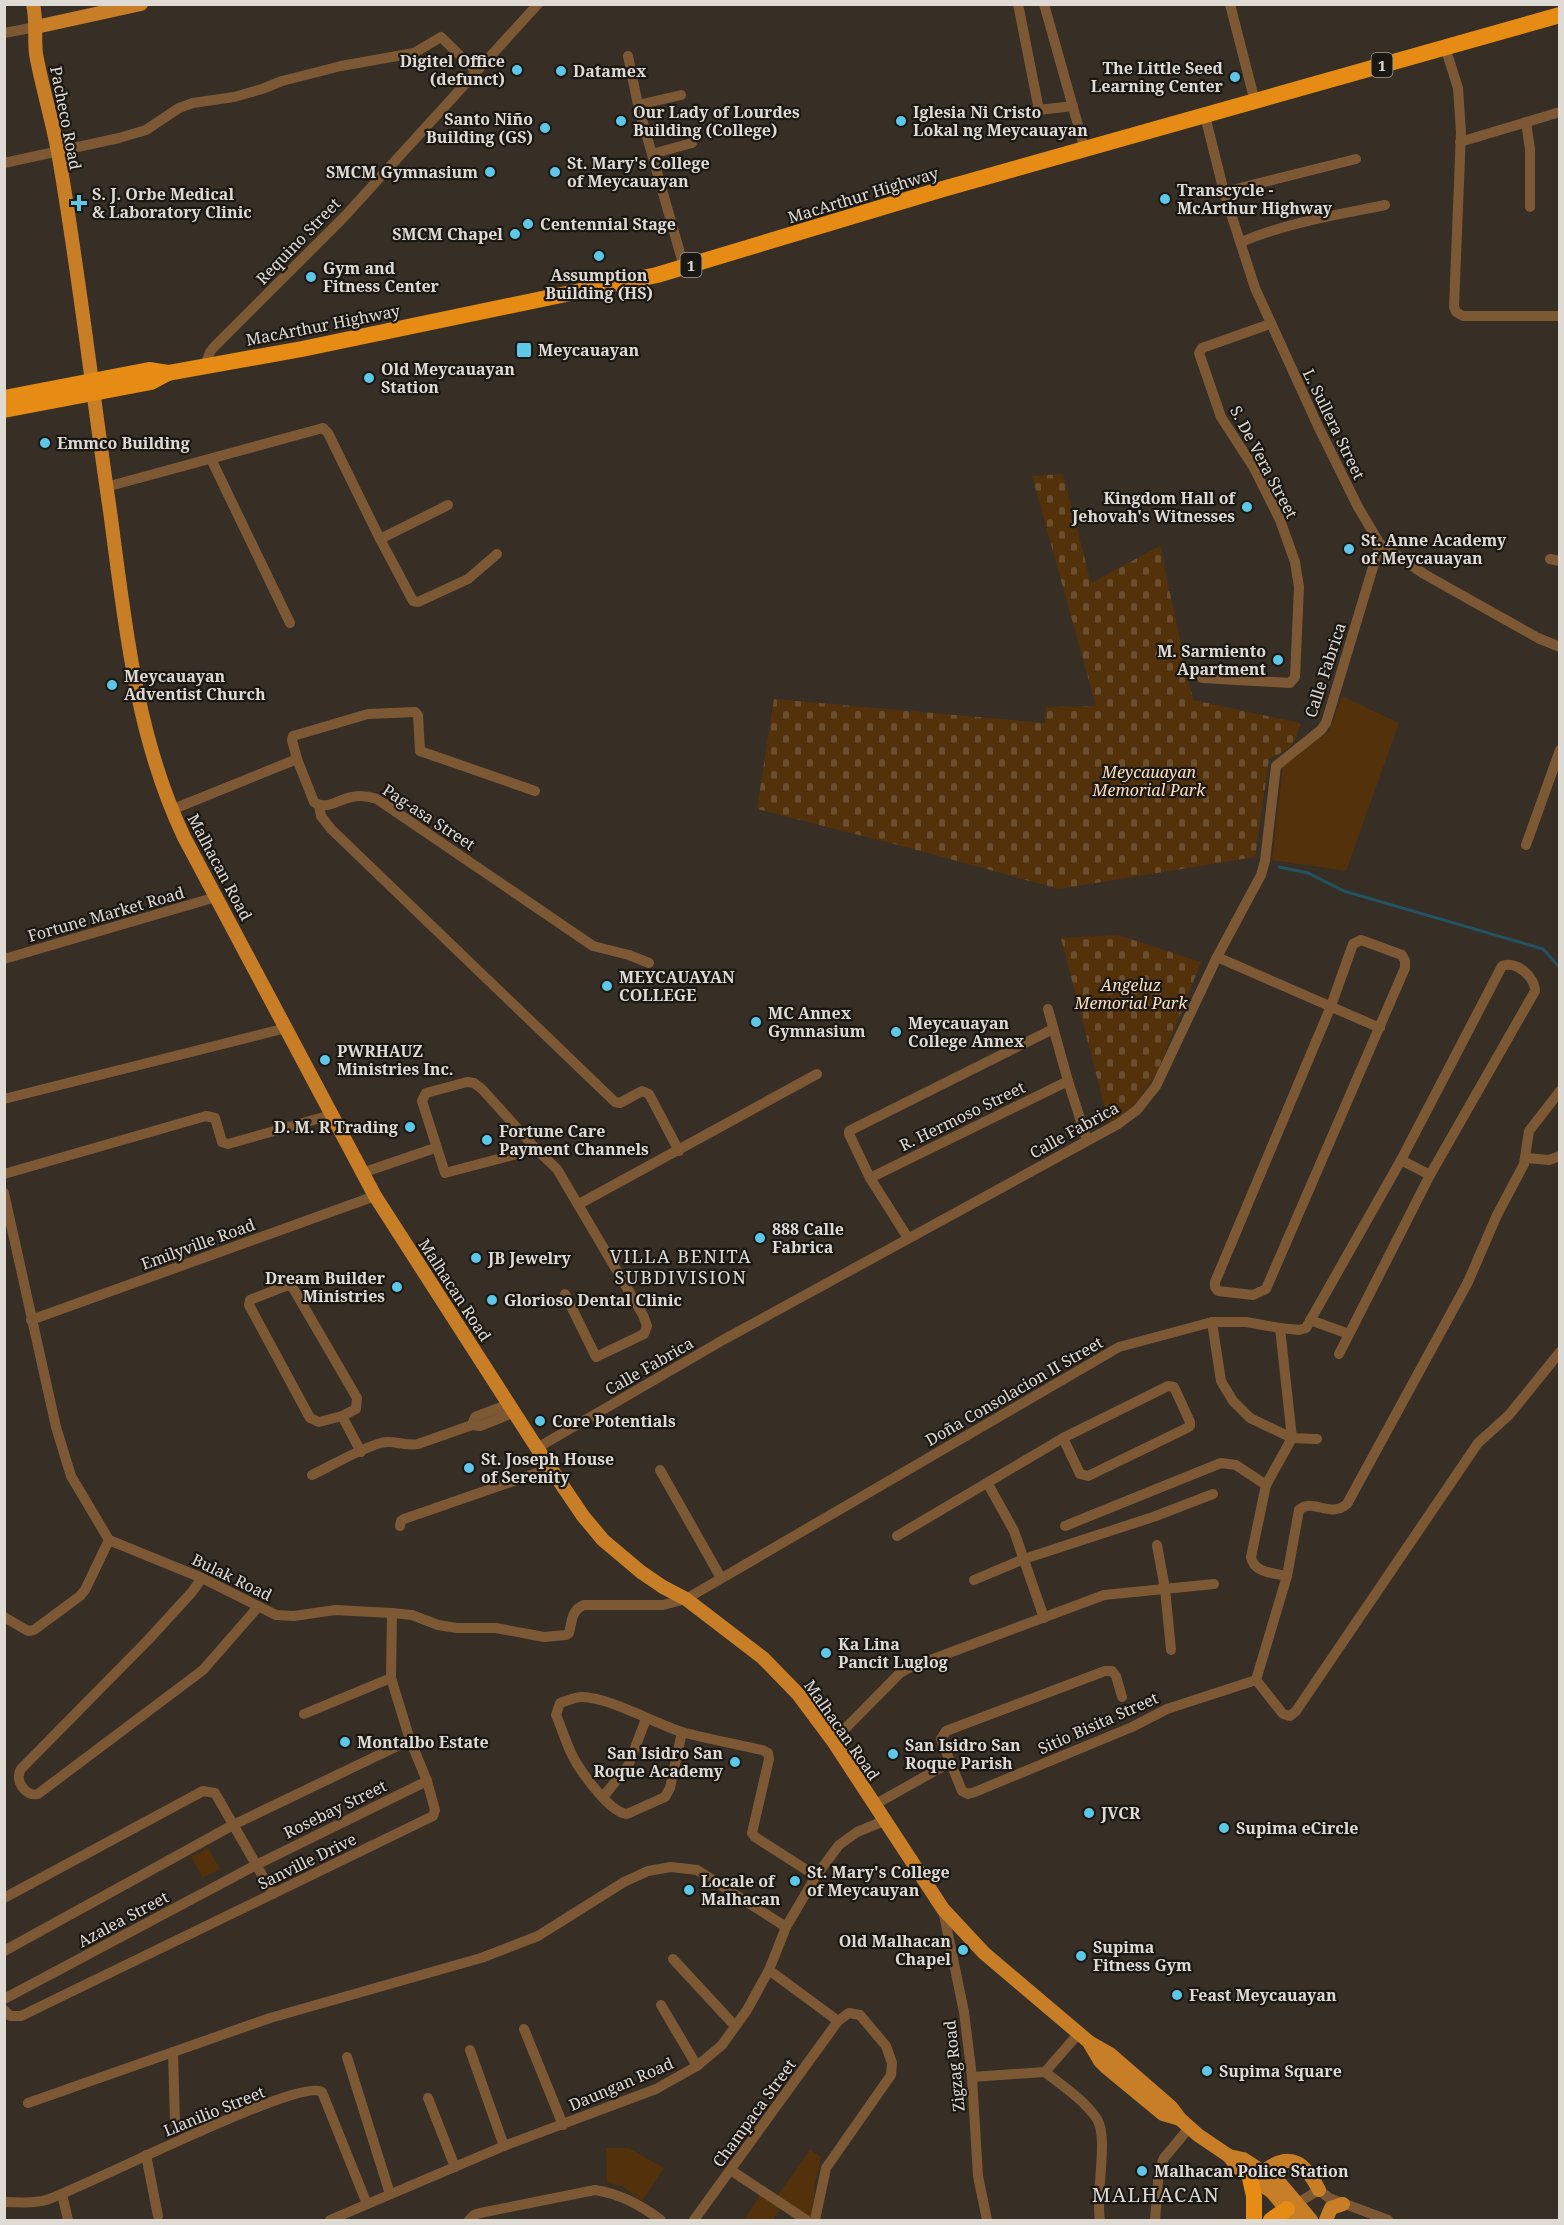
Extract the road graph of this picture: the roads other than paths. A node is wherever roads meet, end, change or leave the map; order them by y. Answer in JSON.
{"nodes":[{"id":1,"x":33,"y":4,"type":"edge"},
{"id":2,"x":141,"y":4,"type":"edge"},
{"id":3,"x":538,"y":4,"type":"edge"},
{"id":4,"x":1018,"y":4,"type":"edge"},
{"id":5,"x":1044,"y":4,"type":"edge"},
{"id":6,"x":1230,"y":4,"type":"edge"},
{"id":7,"x":1560,"y":15,"type":"edge"},
{"id":8,"x":36,"y":27,"type":"junction"},
{"id":9,"x":4,"y":33,"type":"edge"},
{"id":10,"x":1444,"y":47,"type":"junction"},
{"id":11,"x":628,"y":56,"type":"dead end"},
{"id":12,"x":476,"y":71,"type":"junction"},
{"id":13,"x":681,"y":95,"type":"dead end"},
{"id":14,"x":1255,"y":102,"type":"junction"},
{"id":15,"x":638,"y":105,"type":"junction"},
{"id":16,"x":1073,"y":106,"type":"junction"},
{"id":17,"x":1560,"y":112,"type":"edge"},
{"id":18,"x":1205,"y":116,"type":"junction"},
{"id":19,"x":1526,"y":122,"type":"junction"},
{"id":20,"x":1461,"y":142,"type":"junction"},
{"id":21,"x":692,"y":143,"type":"dead end"},
{"id":22,"x":1085,"y":150,"type":"junction"},
{"id":23,"x":58,"y":151,"type":"junction"},
{"id":24,"x":652,"y":154,"type":"junction"},
{"id":25,"x":1356,"y":159,"type":"dead end"},
{"id":26,"x":4,"y":163,"type":"edge"},
{"id":27,"x":1224,"y":192,"type":"junction"},
{"id":28,"x":1385,"y":205,"type":"dead end"},
{"id":29,"x":1530,"y":207,"type":"dead end"},
{"id":30,"x":1241,"y":242,"type":"junction"},
{"id":31,"x":684,"y":267,"type":"junction"},
{"id":32,"x":1560,"y":316,"type":"edge"},
{"id":33,"x":1270,"y":324,"type":"junction"},
{"id":34,"x":206,"y":366,"type":"junction"},
{"id":35,"x":92,"y":387,"type":"junction"},
{"id":36,"x":4,"y":398,"type":"edge"},
{"id":37,"x":4,"y":410,"type":"edge"},
{"id":38,"x":211,"y":459,"type":"junction"},
{"id":39,"x":106,"y":487,"type":"junction"},
{"id":40,"x":448,"y":505,"type":"dead end"},
{"id":41,"x":380,"y":539,"type":"junction"},
{"id":42,"x":1380,"y":544,"type":"junction"},
{"id":43,"x":497,"y":555,"type":"dead end"},
{"id":44,"x":290,"y":623,"type":"dead end"},
{"id":45,"x":1560,"y":647,"type":"edge"},
{"id":46,"x":1202,"y":678,"type":"dead end"},
{"id":47,"x":1560,"y":750,"type":"edge"},
{"id":48,"x":297,"y":759,"type":"junction"},
{"id":49,"x":535,"y":791,"type":"dead end"},
{"id":50,"x":319,"y":805,"type":"junction"},
{"id":51,"x":171,"y":810,"type":"junction"},
{"id":52,"x":1526,"y":845,"type":"dead end"},
{"id":53,"x":216,"y":897,"type":"junction"},
{"id":54,"x":1217,"y":957,"type":"junction"},
{"id":55,"x":4,"y":959,"type":"edge"},
{"id":56,"x":650,"y":963,"type":"dead end"},
{"id":57,"x":1331,"y":1006,"type":"junction"},
{"id":58,"x":1048,"y":1009,"type":"dead end"},
{"id":59,"x":286,"y":1028,"type":"junction"},
{"id":60,"x":1380,"y":1028,"type":"junction"},
{"id":61,"x":1053,"y":1029,"type":"junction"},
{"id":62,"x":817,"y":1074,"type":"dead end"},
{"id":63,"x":1068,"y":1081,"type":"junction"},
{"id":64,"x":1560,"y":1091,"type":"edge"},
{"id":65,"x":4,"y":1099,"type":"edge"},
{"id":66,"x":331,"y":1115,"type":"junction"},
{"id":67,"x":1087,"y":1140,"type":"junction"},
{"id":68,"x":435,"y":1148,"type":"junction"},
{"id":69,"x":536,"y":1149,"type":"junction"},
{"id":70,"x":679,"y":1151,"type":"junction"},
{"id":71,"x":1526,"y":1158,"type":"junction"},
{"id":72,"x":1401,"y":1160,"type":"junction"},
{"id":73,"x":1556,"y":1160,"type":"edge"},
{"id":74,"x":362,"y":1173,"type":"junction"},
{"id":75,"x":4,"y":1174,"type":"edge"},
{"id":76,"x":1430,"y":1175,"type":"junction"},
{"id":77,"x":870,"y":1178,"type":"junction"},
{"id":78,"x":4,"y":1193,"type":"edge"},
{"id":79,"x":375,"y":1196,"type":"junction"},
{"id":80,"x":579,"y":1204,"type":"junction"},
{"id":81,"x":908,"y":1238,"type":"junction"},
{"id":82,"x":565,"y":1294,"type":"dead end"},
{"id":83,"x":31,"y":1320,"type":"junction"},
{"id":84,"x":1310,"y":1320,"type":"junction"},
{"id":85,"x":1212,"y":1322,"type":"junction"},
{"id":86,"x":1280,"y":1328,"type":"junction"},
{"id":87,"x":1349,"y":1334,"type":"junction"},
{"id":88,"x":1560,"y":1352,"type":"edge"},
{"id":89,"x":1339,"y":1354,"type":"dead end"},
{"id":90,"x":512,"y":1408,"type":"junction"},
{"id":91,"x":342,"y":1416,"type":"junction"},
{"id":92,"x":1063,"y":1438,"type":"junction"},
{"id":93,"x":1292,"y":1438,"type":"junction"},
{"id":94,"x":1317,"y":1439,"type":"dead end"},
{"id":95,"x":537,"y":1448,"type":"junction"},
{"id":96,"x":361,"y":1452,"type":"junction"},
{"id":97,"x":551,"y":1468,"type":"junction"},
{"id":98,"x":660,"y":1470,"type":"dead end"},
{"id":99,"x":312,"y":1475,"type":"dead end"},
{"id":100,"x":988,"y":1484,"type":"junction"},
{"id":101,"x":1266,"y":1485,"type":"junction"},
{"id":102,"x":1213,"y":1494,"type":"dead end"},
{"id":103,"x":400,"y":1526,"type":"dead end"},
{"id":104,"x":1065,"y":1526,"type":"dead end"},
{"id":105,"x":897,"y":1536,"type":"dead end"},
{"id":106,"x":109,"y":1540,"type":"junction"},
{"id":107,"x":1157,"y":1545,"type":"dead end"},
{"id":108,"x":1024,"y":1559,"type":"junction"},
{"id":109,"x":1287,"y":1576,"type":"junction"},
{"id":110,"x":202,"y":1578,"type":"junction"},
{"id":111,"x":721,"y":1578,"type":"junction"},
{"id":112,"x":974,"y":1580,"type":"dead end"},
{"id":113,"x":1214,"y":1584,"type":"dead end"},
{"id":114,"x":1165,"y":1589,"type":"junction"},
{"id":115,"x":686,"y":1599,"type":"junction"},
{"id":116,"x":258,"y":1607,"type":"junction"},
{"id":117,"x":392,"y":1612,"type":"junction"},
{"id":118,"x":4,"y":1617,"type":"edge"},
{"id":119,"x":1044,"y":1618,"type":"junction"},
{"id":120,"x":1171,"y":1650,"type":"dead end"},
{"id":121,"x":391,"y":1678,"type":"junction"},
{"id":122,"x":1256,"y":1680,"type":"junction"},
{"id":123,"x":1122,"y":1697,"type":"dead end"},
{"id":124,"x":304,"y":1714,"type":"dead end"},
{"id":125,"x":646,"y":1719,"type":"junction"},
{"id":126,"x":682,"y":1732,"type":"junction"},
{"id":127,"x":411,"y":1740,"type":"junction"},
{"id":128,"x":833,"y":1741,"type":"junction"},
{"id":129,"x":949,"y":1763,"type":"junction"},
{"id":130,"x":427,"y":1781,"type":"junction"},
{"id":131,"x":603,"y":1797,"type":"junction"},
{"id":132,"x":874,"y":1804,"type":"junction"},
{"id":133,"x":884,"y":1821,"type":"junction"},
{"id":134,"x":233,"y":1825,"type":"junction"},
{"id":135,"x":256,"y":1864,"type":"junction"},
{"id":136,"x":816,"y":1876,"type":"junction"},
{"id":137,"x":273,"y":1894,"type":"junction"},
{"id":138,"x":4,"y":1898,"type":"edge"},
{"id":139,"x":943,"y":1909,"type":"junction"},
{"id":140,"x":786,"y":1927,"type":"junction"},
{"id":141,"x":4,"y":1951,"type":"edge"},
{"id":142,"x":673,"y":1959,"type":"dead end"},
{"id":143,"x":769,"y":1970,"type":"junction"},
{"id":144,"x":4,"y":1999,"type":"edge"},
{"id":145,"x":661,"y":2005,"type":"dead end"},
{"id":146,"x":4,"y":2010,"type":"edge"},
{"id":147,"x":838,"y":2021,"type":"junction"},
{"id":148,"x":735,"y":2026,"type":"junction"},
{"id":149,"x":524,"y":2029,"type":"dead end"},
{"id":150,"x":1084,"y":2037,"type":"junction"},
{"id":151,"x":470,"y":2050,"type":"dead end"},
{"id":152,"x":173,"y":2052,"type":"junction"},
{"id":153,"x":347,"y":2057,"type":"dead end"},
{"id":154,"x":697,"y":2066,"type":"junction"},
{"id":155,"x":1045,"y":2072,"type":"junction"},
{"id":156,"x":972,"y":2077,"type":"junction"},
{"id":157,"x":428,"y":2098,"type":"dead end"},
{"id":158,"x":28,"y":2103,"type":"dead end"},
{"id":159,"x":175,"y":2122,"type":"dead end"},
{"id":160,"x":1185,"y":2124,"type":"junction"},
{"id":161,"x":563,"y":2125,"type":"junction"},
{"id":162,"x":504,"y":2146,"type":"junction"},
{"id":163,"x":146,"y":2156,"type":"junction"},
{"id":164,"x":455,"y":2167,"type":"junction"},
{"id":165,"x":732,"y":2170,"type":"junction"},
{"id":166,"x":1257,"y":2173,"type":"junction"},
{"id":167,"x":1319,"y":2190,"type":"junction"},
{"id":168,"x":62,"y":2194,"type":"junction"},
{"id":169,"x":390,"y":2194,"type":"junction"},
{"id":170,"x":5,"y":2202,"type":"edge"},
{"id":171,"x":367,"y":2204,"type":"junction"},
{"id":172,"x":1343,"y":2204,"type":"junction"},
{"id":173,"x":1291,"y":2215,"type":"edge"},
{"id":174,"x":158,"y":2216,"type":"dead end"},
{"id":175,"x":472,"y":2218,"type":"edge"},
{"id":176,"x":68,"y":2220,"type":"edge"},
{"id":177,"x":330,"y":2220,"type":"edge"},
{"id":178,"x":661,"y":2220,"type":"edge"},
{"id":179,"x":694,"y":2220,"type":"edge"},
{"id":180,"x":806,"y":2220,"type":"edge"},
{"id":181,"x":815,"y":2220,"type":"edge"},
{"id":182,"x":987,"y":2220,"type":"edge"},
{"id":183,"x":1100,"y":2220,"type":"edge"},
{"id":184,"x":1155,"y":2220,"type":"edge"},
{"id":185,"x":1254,"y":2220,"type":"edge"},
{"id":186,"x":1271,"y":2220,"type":"edge"},
{"id":187,"x":1311,"y":2220,"type":"edge"},
{"id":188,"x":1326,"y":2220,"type":"edge"},
{"id":189,"x":1388,"y":2220,"type":"edge"}],
"edges":[{"from":1,"to":8,"type":"main road","name":"Pacheco Road"},
{"from":2,"to":8,"type":"main road"},
{"from":3,"to":12,"type":"street","name":"Requino Street"},
{"from":4,"to":16,"type":"street"},
{"from":5,"to":16,"type":"street"},
{"from":6,"to":14,"type":"street"},
{"from":7,"to":10,"type":"highway","name":"MacArthur Highway","number":"1"},
{"from":8,"to":9,"type":"street"},
{"from":8,"to":23,"type":"main road","name":"Pacheco Road"},
{"from":10,"to":14,"type":"highway","name":"MacArthur Highway","number":"1"},
{"from":10,"to":20,"type":"street"},
{"from":11,"to":15,"type":"street"},
{"from":12,"to":23,"type":"street"},
{"from":12,"to":34,"type":"street","name":"Requino Street"},
{"from":13,"to":15,"type":"street"},
{"from":14,"to":18,"type":"highway","name":"MacArthur Highway","number":"1"},
{"from":15,"to":24,"type":"street"},
{"from":16,"to":22,"type":"street"},
{"from":17,"to":19,"type":"street"},
{"from":18,"to":22,"type":"highway","name":"MacArthur Highway","number":"1"},
{"from":18,"to":27,"type":"street","name":"L. Sullera Street"},
{"from":19,"to":20,"type":"street"},
{"from":19,"to":29,"type":"street"},
{"from":20,"to":32,"type":"street"},
{"from":21,"to":24,"type":"street"},
{"from":22,"to":31,"type":"highway","name":"MacArthur Highway","number":"1"},
{"from":23,"to":26,"type":"street"},
{"from":23,"to":35,"type":"main road","name":"Pacheco Road"},
{"from":24,"to":31,"type":"street"},
{"from":25,"to":27,"type":"street"},
{"from":27,"to":30,"type":"street","name":"L. Sullera Street"},
{"from":28,"to":30,"type":"street"},
{"from":30,"to":33,"type":"street","name":"L. Sullera Street"},
{"from":31,"to":34,"type":"highway","name":"MacArthur Highway","number":"1"},
{"from":33,"to":42,"type":"street","name":"L. Sullera Street"},
{"from":33,"to":46,"type":"street","name":"S. De Vera Street"},
{"from":34,"to":35,"type":"highway","name":"MacArthur Highway","number":"1"},
{"from":35,"to":36,"type":"highway","name":"MacArthur Highway","number":"1"},
{"from":35,"to":37,"type":"highway","name":"MacArthur Highway","number":"1"},
{"from":35,"to":39,"type":"main road","name":"Malhacan Road"},
{"from":38,"to":39,"type":"street"},
{"from":38,"to":41,"type":"street"},
{"from":38,"to":44,"type":"street"},
{"from":39,"to":51,"type":"main road","name":"Malhacan Road"},
{"from":40,"to":41,"type":"street"},
{"from":41,"to":43,"type":"street"},
{"from":42,"to":45,"type":"street","name":"L. Sullera Street"},
{"from":42,"to":54,"type":"street","name":"Calle Fabrica"},
{"from":47,"to":52,"type":"street"},
{"from":48,"to":49,"type":"street"},
{"from":48,"to":50,"type":"street"},
{"from":48,"to":51,"type":"street"},
{"from":50,"to":56,"type":"street","name":"Pag-asa Street"},
{"from":50,"to":70,"type":"street"},
{"from":51,"to":53,"type":"main road","name":"Malhacan Road"},
{"from":53,"to":55,"type":"street","name":"Fortune Market Road"},
{"from":53,"to":59,"type":"main road","name":"Malhacan Road"},
{"from":54,"to":57,"type":"street"},
{"from":54,"to":67,"type":"street","name":"Calle Fabrica"},
{"from":57,"to":60,"type":"street"},
{"from":57,"to":60,"type":"street"},
{"from":57,"to":60,"type":"street"},
{"from":58,"to":61,"type":"street"},
{"from":59,"to":65,"type":"street"},
{"from":59,"to":66,"type":"main road","name":"Malhacan Road"},
{"from":61,"to":63,"type":"street"},
{"from":61,"to":77,"type":"street"},
{"from":62,"to":70,"type":"street"},
{"from":63,"to":67,"type":"street"},
{"from":63,"to":77,"type":"street","name":"R. Hermoso Street"},
{"from":64,"to":71,"type":"street"},
{"from":66,"to":74,"type":"main road","name":"Malhacan Road"},
{"from":66,"to":75,"type":"street"},
{"from":67,"to":81,"type":"street","name":"Calle Fabrica"},
{"from":68,"to":69,"type":"street"},
{"from":68,"to":69,"type":"street"},
{"from":68,"to":74,"type":"street"},
{"from":69,"to":80,"type":"street"},
{"from":70,"to":80,"type":"street"},
{"from":71,"to":73,"type":"street"},
{"from":71,"to":109,"type":"street"},
{"from":72,"to":76,"type":"street"},
{"from":72,"to":76,"type":"street"},
{"from":72,"to":84,"type":"street"},
{"from":74,"to":79,"type":"main road","name":"Malhacan Road"},
{"from":76,"to":87,"type":"street"},
{"from":77,"to":81,"type":"street"},
{"from":78,"to":83,"type":"street"},
{"from":79,"to":83,"type":"street","name":"Emilyville Road"},
{"from":79,"to":90,"type":"main road","name":"Malhacan Road"},
{"from":80,"to":82,"type":"street"},
{"from":81,"to":95,"type":"street","name":"Calle Fabrica"},
{"from":83,"to":106,"type":"street"},
{"from":84,"to":86,"type":"street","name":"Doña Consolacion II Street"},
{"from":84,"to":87,"type":"street"},
{"from":85,"to":86,"type":"street","name":"Doña Consolacion II Street"},
{"from":85,"to":93,"type":"street"},
{"from":85,"to":111,"type":"street","name":"Doña Consolacion II Street"},
{"from":86,"to":93,"type":"street"},
{"from":87,"to":89,"type":"street"},
{"from":88,"to":122,"type":"street"},
{"from":90,"to":95,"type":"main road","name":"Malhacan Road"},
{"from":90,"to":96,"type":"street"},
{"from":91,"to":91,"type":"street"},
{"from":91,"to":96,"type":"street"},
{"from":92,"to":92,"type":"street"},
{"from":92,"to":100,"type":"street"},
{"from":93,"to":94,"type":"street"},
{"from":93,"to":101,"type":"street"},
{"from":95,"to":97,"type":"main road","name":"Malhacan Road"},
{"from":96,"to":99,"type":"street"},
{"from":97,"to":103,"type":"street"},
{"from":97,"to":115,"type":"main road","name":"Malhacan Road"},
{"from":98,"to":111,"type":"street"},
{"from":100,"to":105,"type":"street"},
{"from":100,"to":108,"type":"street"},
{"from":101,"to":104,"type":"street"},
{"from":101,"to":109,"type":"street"},
{"from":102,"to":108,"type":"street"},
{"from":106,"to":110,"type":"street","name":"Bulak Road"},
{"from":106,"to":118,"type":"street"},
{"from":107,"to":114,"type":"street"},
{"from":108,"to":112,"type":"street"},
{"from":108,"to":119,"type":"street"},
{"from":109,"to":122,"type":"street"},
{"from":110,"to":116,"type":"street","name":"Bulak Road"},
{"from":110,"to":116,"type":"street"},
{"from":111,"to":115,"type":"street","name":"Doña Consolacion II Street"},
{"from":113,"to":114,"type":"street"},
{"from":114,"to":119,"type":"street"},
{"from":114,"to":120,"type":"street"},
{"from":115,"to":117,"type":"street","name":"Bulak Road"},
{"from":115,"to":128,"type":"main road","name":"Malhacan Road"},
{"from":116,"to":117,"type":"street","name":"Bulak Road"},
{"from":117,"to":121,"type":"street","name":"Sanville Drive"},
{"from":119,"to":128,"type":"street"},
{"from":121,"to":124,"type":"street"},
{"from":121,"to":127,"type":"street","name":"Sanville Drive"},
{"from":122,"to":129,"type":"street","name":"Sitio Bisita Street"},
{"from":123,"to":129,"type":"street"},
{"from":125,"to":126,"type":"street"},
{"from":125,"to":131,"type":"street"},
{"from":125,"to":131,"type":"street"},
{"from":126,"to":131,"type":"street"},
{"from":126,"to":136,"type":"street"},
{"from":127,"to":130,"type":"street","name":"Sanville Drive"},
{"from":127,"to":134,"type":"street"},
{"from":128,"to":132,"type":"main road","name":"Malhacan Road"},
{"from":129,"to":132,"type":"street"},
{"from":130,"to":135,"type":"street","name":"Rosebay Street"},
{"from":130,"to":137,"type":"street","name":"Sanville Drive"},
{"from":132,"to":133,"type":"main road","name":"Malhacan Road"},
{"from":133,"to":136,"type":"street","name":"Daungan Road"},
{"from":133,"to":139,"type":"main road","name":"Malhacan Road"},
{"from":134,"to":135,"type":"street"},
{"from":134,"to":138,"type":"street"},
{"from":134,"to":141,"type":"street"},
{"from":135,"to":137,"type":"street"},
{"from":135,"to":144,"type":"street","name":"Azalea Street"},
{"from":136,"to":140,"type":"street","name":"Daungan Road"},
{"from":137,"to":146,"type":"street","name":"Sanville Drive"},
{"from":139,"to":150,"type":"main road","name":"Malhacan Road"},
{"from":139,"to":156,"type":"street","name":"Zigzag Road"},
{"from":140,"to":143,"type":"street","name":"Daungan Road"},
{"from":140,"to":152,"type":"street"},
{"from":142,"to":148,"type":"street"},
{"from":143,"to":147,"type":"street"},
{"from":143,"to":148,"type":"street","name":"Daungan Road"},
{"from":145,"to":154,"type":"street"},
{"from":147,"to":165,"type":"street","name":"Champaca Street"},
{"from":147,"to":181,"type":"street"},
{"from":148,"to":154,"type":"street","name":"Daungan Road"},
{"from":149,"to":161,"type":"street"},
{"from":150,"to":155,"type":"street"},
{"from":150,"to":160,"type":"main road","name":"Malhacan Road"},
{"from":151,"to":162,"type":"street"},
{"from":152,"to":158,"type":"street"},
{"from":152,"to":159,"type":"street"},
{"from":153,"to":169,"type":"street"},
{"from":154,"to":161,"type":"street","name":"Daungan Road"},
{"from":155,"to":156,"type":"street"},
{"from":155,"to":183,"type":"street"},
{"from":156,"to":182,"type":"street","name":"Zigzag Road"},
{"from":157,"to":164,"type":"street"},
{"from":160,"to":166,"type":"main road","name":"Malhacan Road"},
{"from":160,"to":184,"type":"street"},
{"from":161,"to":162,"type":"street","name":"Daungan Road"},
{"from":162,"to":164,"type":"street","name":"Daungan Road"},
{"from":163,"to":168,"type":"street","name":"Llanilio Street"},
{"from":163,"to":171,"type":"street","name":"Llanilio Street"},
{"from":163,"to":174,"type":"street"},
{"from":164,"to":169,"type":"street","name":"Daungan Road"},
{"from":165,"to":179,"type":"street","name":"Champaca Street"},
{"from":165,"to":180,"type":"street"},
{"from":166,"to":167,"type":"main road"},
{"from":166,"to":173,"type":"main road","name":"Malhacan Road"},
{"from":166,"to":185,"type":"highway"},
{"from":167,"to":172,"type":"street"},
{"from":167,"to":173,"type":"street"},
{"from":168,"to":170,"type":"street","name":"Llanilio Street"},
{"from":168,"to":176,"type":"street"},
{"from":169,"to":171,"type":"street","name":"Daungan Road"},
{"from":171,"to":177,"type":"street","name":"Daungan Road"},
{"from":172,"to":188,"type":"main road"},
{"from":172,"to":189,"type":"street"},
{"from":173,"to":186,"type":"highway"},
{"from":173,"to":187,"type":"main road","name":"Malhacan Road"},
{"from":175,"to":178,"type":"street"}]}
